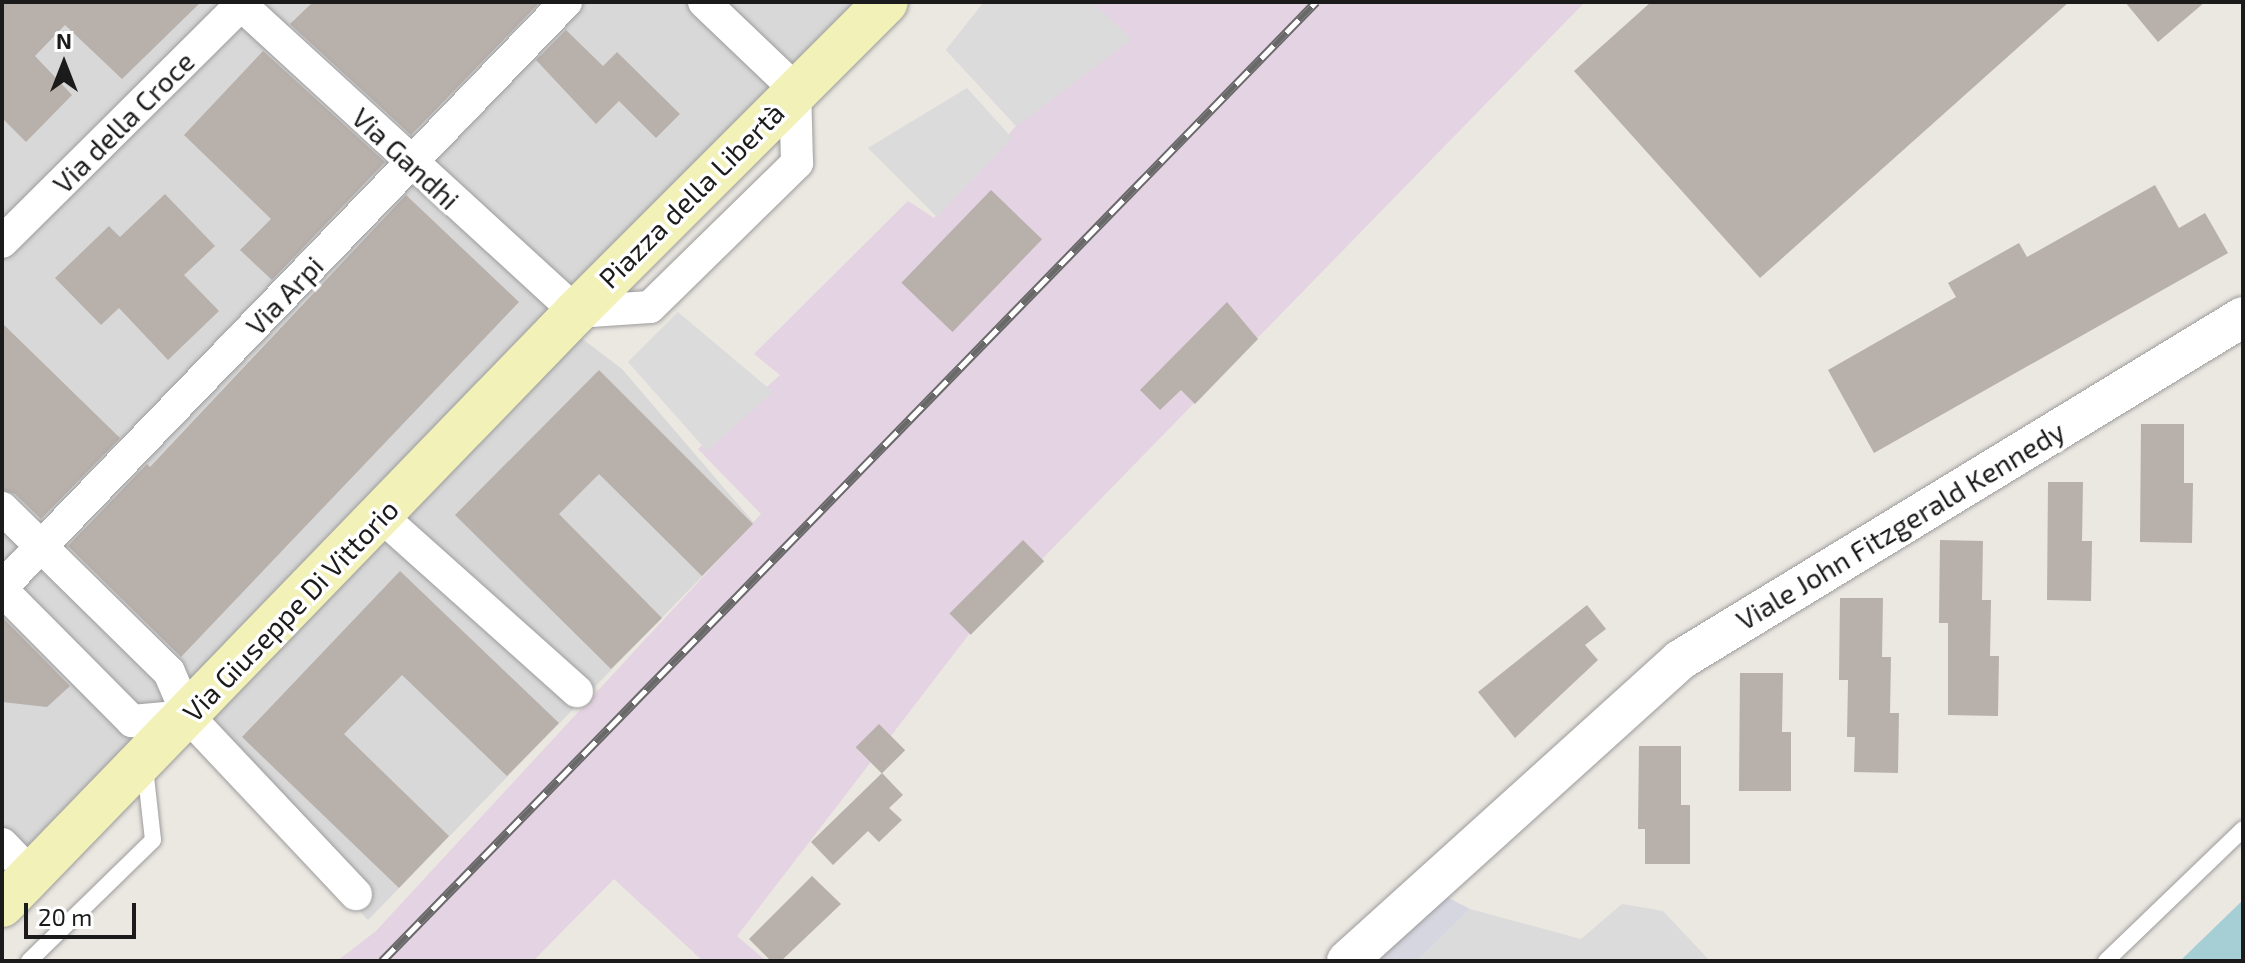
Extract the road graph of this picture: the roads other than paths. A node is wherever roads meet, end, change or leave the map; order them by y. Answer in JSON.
{"nodes":[{"id":1,"x":566,"y":2,"type":"edge"},
{"id":2,"x":704,"y":2,"type":"edge"},
{"id":3,"x":886,"y":2,"type":"edge"},
{"id":4,"x":241,"y":3,"type":"edge"},
{"id":5,"x":795,"y":89,"type":"junction"},
{"id":6,"x":412,"y":163,"type":"junction"},
{"id":7,"x":2,"y":242,"type":"edge"},
{"id":8,"x":576,"y":312,"type":"junction"},
{"id":9,"x":2243,"y":317,"type":"edge"},
{"id":10,"x":2,"y":508,"type":"edge"},
{"id":11,"x":381,"y":516,"type":"junction"},
{"id":12,"x":40,"y":546,"type":"junction"},
{"id":13,"x":2,"y":588,"type":"edge"},
{"id":14,"x":577,"y":691,"type":"dead end"},
{"id":15,"x":188,"y":716,"type":"junction"},
{"id":16,"x":144,"y":762,"type":"junction"},
{"id":17,"x":2243,"y":829,"type":"edge"},
{"id":18,"x":2,"y":844,"type":"edge"},
{"id":19,"x":32,"y":875,"type":"junction"},
{"id":20,"x":356,"y":894,"type":"dead end"},
{"id":21,"x":2,"y":905,"type":"edge"},
{"id":22,"x":29,"y":961,"type":"edge"},
{"id":23,"x":1347,"y":961,"type":"edge"},
{"id":24,"x":2106,"y":961,"type":"edge"}],
"edges":[{"from":1,"to":6,"type":"street","name":"Via Arpi"},
{"from":2,"to":5,"type":"street"},
{"from":3,"to":5,"type":"main road","name":"Piazza della Libertà"},
{"from":4,"to":6,"type":"street","name":"Via Gandhi"},
{"from":4,"to":7,"type":"street","name":"Via della Croce"},
{"from":5,"to":8,"type":"main road","name":"Piazza della Libertà"},
{"from":6,"to":8,"type":"street","name":"Via Gandhi"},
{"from":6,"to":12,"type":"street","name":"Via Arpi"},
{"from":8,"to":11,"type":"main road","name":"Via Giuseppe Di Vittorio"},
{"from":9,"to":23,"type":"street","name":"Viale John Fitzgerald Kennedy"},
{"from":10,"to":12,"type":"street"},
{"from":11,"to":14,"type":"street"},
{"from":11,"to":15,"type":"main road","name":"Via Giuseppe Di Vittorio"},
{"from":12,"to":13,"type":"street","name":"Via Arpi"},
{"from":12,"to":15,"type":"street"},
{"from":13,"to":15,"type":"street"},
{"from":15,"to":16,"type":"main road","name":"Via Giuseppe Di Vittorio"},
{"from":15,"to":20,"type":"street"},
{"from":16,"to":19,"type":"main road","name":"Via Giuseppe Di Vittorio"},
{"from":16,"to":22,"type":"lane"},
{"from":17,"to":24,"type":"lane"},
{"from":18,"to":19,"type":"street"},
{"from":19,"to":21,"type":"main road","name":"Via Giuseppe Di Vittorio"}]}
